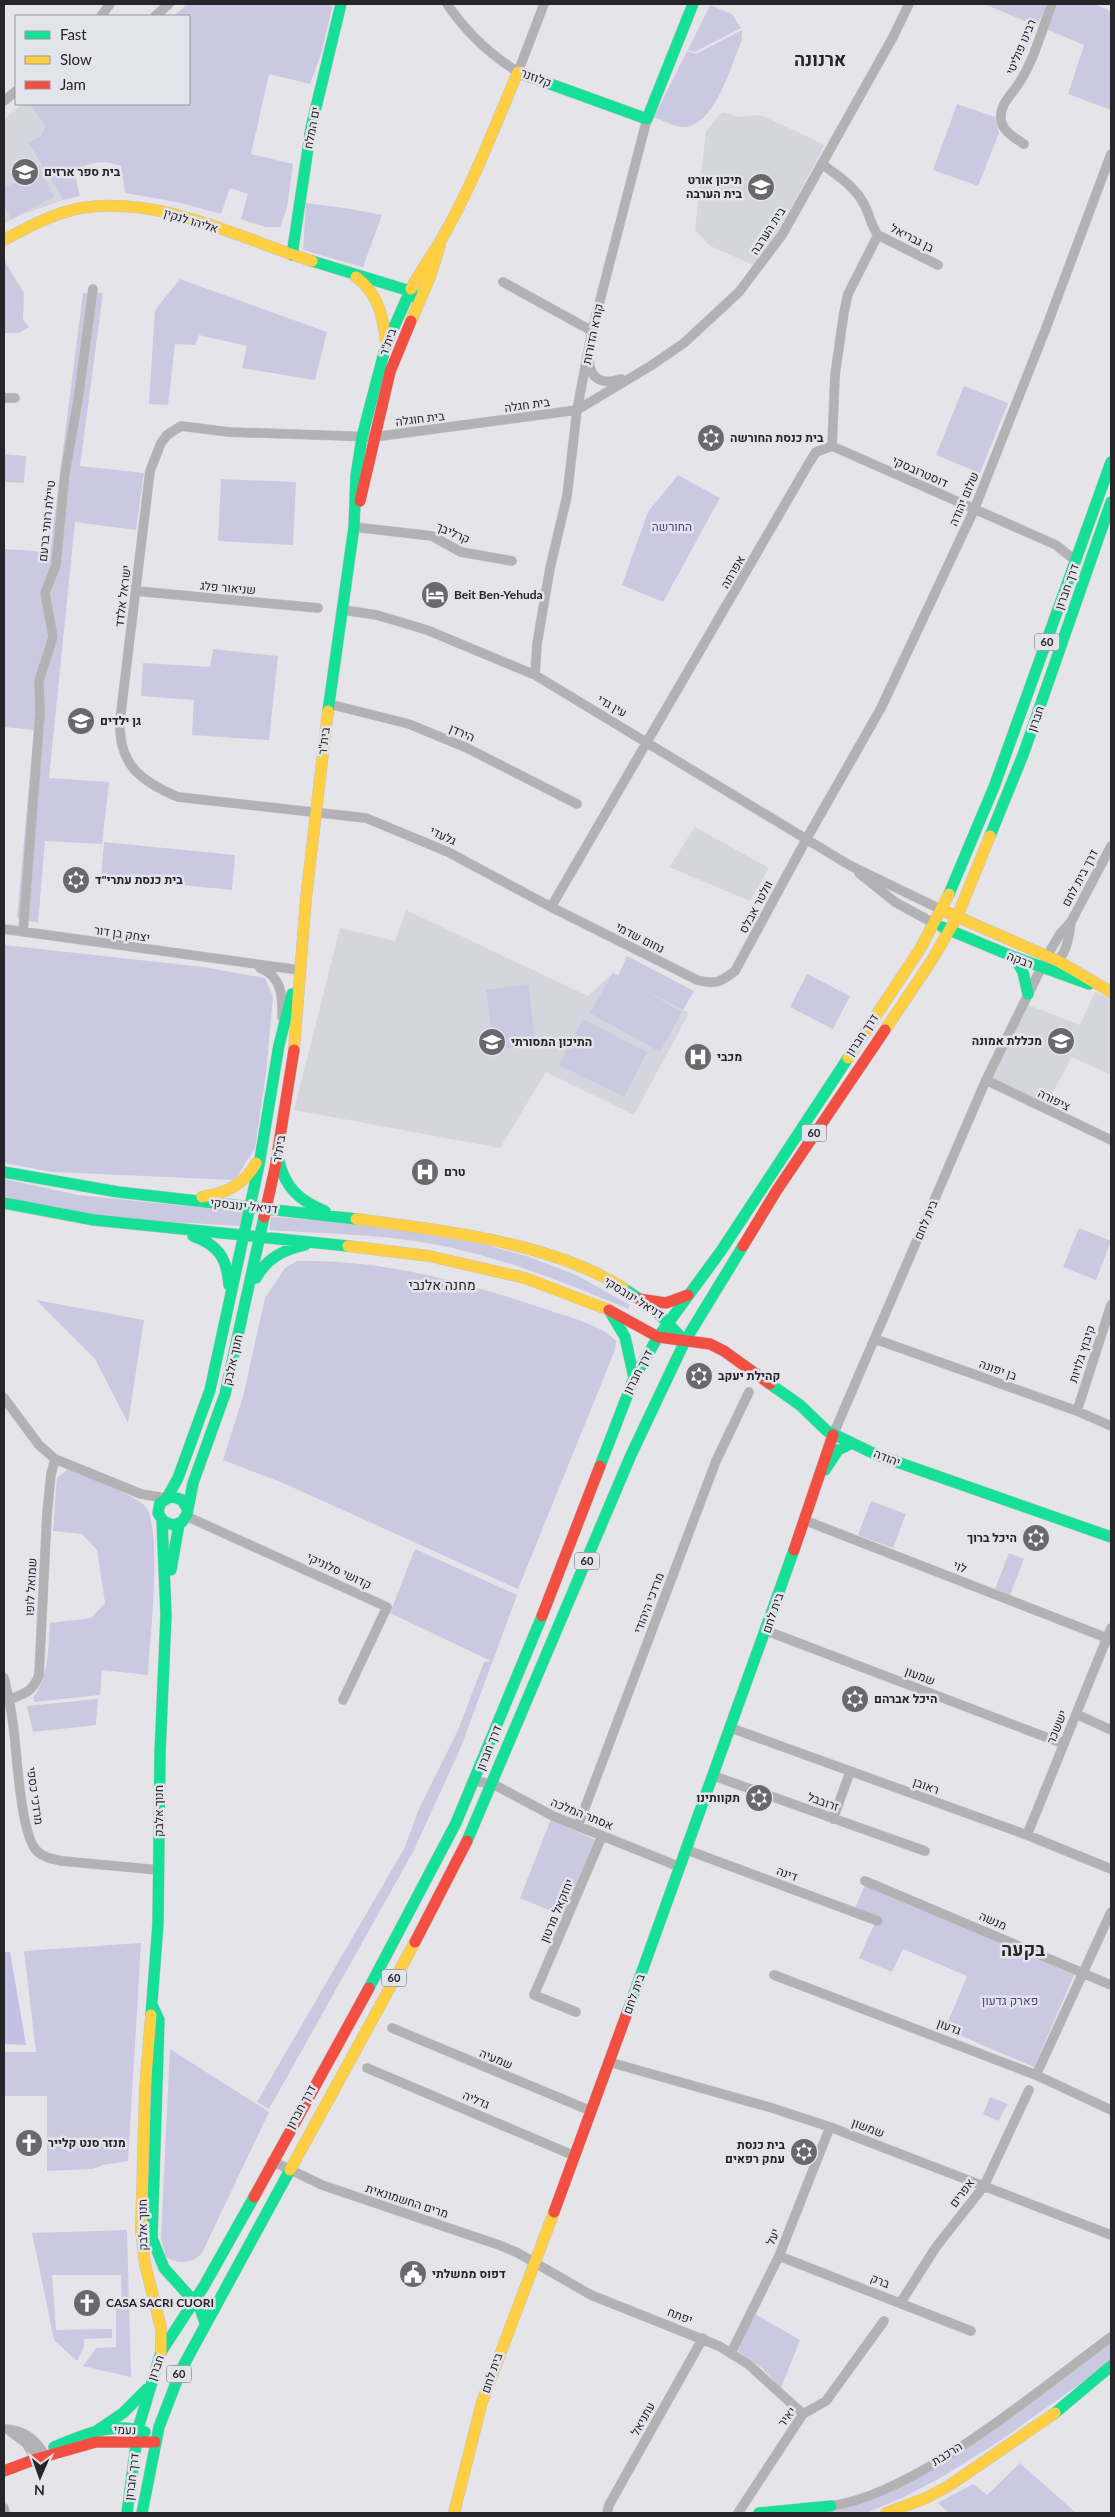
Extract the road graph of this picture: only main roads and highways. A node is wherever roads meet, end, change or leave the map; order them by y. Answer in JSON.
{"nodes":[{"id":1,"x":341,"y":4,"type":"edge"},
{"id":2,"x":693,"y":4,"type":"edge"},
{"id":3,"x":518,"y":72,"type":"joint"},
{"id":4,"x":647,"y":119,"type":"joint"},
{"id":5,"x":4,"y":240,"type":"edge"},
{"id":6,"x":441,"y":240,"type":"junction"},
{"id":7,"x":292,"y":255,"type":"junction"},
{"id":8,"x":348,"y":271,"type":"junction"},
{"id":9,"x":408,"y":295,"type":"junction"},
{"id":10,"x":419,"y":301,"type":"junction"},
{"id":11,"x":386,"y":345,"type":"junction"},
{"id":12,"x":368,"y":437,"type":"junction"},
{"id":13,"x":1111,"y":462,"type":"edge"},
{"id":14,"x":1111,"y":502,"type":"edge"},
{"id":15,"x":942,"y":910,"type":"junction"},
{"id":16,"x":957,"y":917,"type":"junction"},
{"id":17,"x":935,"y":924,"type":"junction"},
{"id":18,"x":950,"y":931,"type":"junction"},
{"id":19,"x":1014,"y":957,"type":"junction"},
{"id":20,"x":299,"y":970,"type":"junction"},
{"id":21,"x":1110,"y":991,"type":"edge"},
{"id":22,"x":1028,"y":994,"type":"road end"},
{"id":23,"x":262,"y":1149,"type":"junction"},
{"id":24,"x":278,"y":1152,"type":"junction"},
{"id":25,"x":4,"y":1172,"type":"edge"},
{"id":26,"x":177,"y":1199,"type":"junction"},
{"id":27,"x":4,"y":1203,"type":"edge"},
{"id":28,"x":250,"y":1206,"type":"junction"},
{"id":29,"x":268,"y":1208,"type":"junction"},
{"id":30,"x":340,"y":1217,"type":"junction"},
{"id":31,"x":167,"y":1229,"type":"junction"},
{"id":32,"x":244,"y":1235,"type":"junction"},
{"id":33,"x":262,"y":1237,"type":"junction"},
{"id":34,"x":317,"y":1242,"type":"junction"},
{"id":35,"x":688,"y":1295,"type":"junction"},
{"id":36,"x":639,"y":1299,"type":"junction"},
{"id":37,"x":230,"y":1303,"type":"junction"},
{"id":38,"x":609,"y":1310,"type":"junction"},
{"id":39,"x":244,"y":1314,"type":"junction"},
{"id":40,"x":670,"y":1320,"type":"junction"},
{"id":41,"x":658,"y":1337,"type":"junction"},
{"id":42,"x":685,"y":1341,"type":"junction"},
{"id":43,"x":634,"y":1378,"type":"junction"},
{"id":44,"x":832,"y":1435,"type":"junction"},
{"id":45,"x":850,"y":1444,"type":"junction"},
{"id":46,"x":821,"y":1476,"type":"junction"},
{"id":47,"x":166,"y":1497,"type":"junction"},
{"id":48,"x":160,"y":1515,"type":"junction"},
{"id":49,"x":184,"y":1516,"type":"junction"},
{"id":50,"x":1111,"y":1537,"type":"edge"},
{"id":51,"x":166,"y":1615,"type":"junction"},
{"id":52,"x":153,"y":2007,"type":"junction"},
{"id":53,"x":194,"y":2302,"type":"junction"},
{"id":54,"x":205,"y":2323,"type":"junction"},
{"id":55,"x":161,"y":2352,"type":"junction"},
{"id":56,"x":1111,"y":2366,"type":"edge"},
{"id":57,"x":150,"y":2385,"type":"junction"},
{"id":58,"x":138,"y":2429,"type":"junction"},
{"id":59,"x":95,"y":2432,"type":"junction"},
{"id":60,"x":136,"y":2441,"type":"junction"},
{"id":61,"x":155,"y":2442,"type":"junction"},
{"id":62,"x":42,"y":2456,"type":"junction"},
{"id":63,"x":4,"y":2472,"type":"edge"},
{"id":64,"x":831,"y":2506,"type":"road end"},
{"id":65,"x":127,"y":2513,"type":"edge"},
{"id":66,"x":142,"y":2513,"type":"edge"},
{"id":67,"x":454,"y":2513,"type":"edge"},
{"id":68,"x":759,"y":2513,"type":"edge"},
{"id":69,"x":886,"y":2513,"type":"edge"}],
"edges":[{"from":1,"to":7,"type":"main road","name":"ים המלח"},
{"from":2,"to":4,"type":"main road","name":"קורא הדורות"},
{"from":3,"to":4,"type":"main road","name":"קלוזנר"},
{"from":3,"to":6,"type":"main road","name":"בית\"ר"},
{"from":5,"to":7,"type":"main road","name":"אליהו לנקין"},
{"from":6,"to":9,"type":"main road","name":"בית\"ר"},
{"from":6,"to":10,"type":"main road","name":"בית\"ר"},
{"from":7,"to":8,"type":"main road","name":"אליהו לנקין"},
{"from":8,"to":9,"type":"main road","name":"אליהו לנקין"},
{"from":8,"to":11,"type":"main road"},
{"from":9,"to":10,"type":"main road","name":"אליהו לנקין"},
{"from":9,"to":11,"type":"main road","name":"בית\"ר"},
{"from":10,"to":12,"type":"main road","name":"בית\"ר"},
{"from":11,"to":12,"type":"main road","name":"בית\"ר"},
{"from":12,"to":20,"type":"main road","name":"בית\"ר"},
{"from":13,"to":15,"type":"main road","name":"דרך חברון","number":"60"},
{"from":14,"to":16,"type":"main road","name":"חברון","number":"60"},
{"from":15,"to":16,"type":"main road","name":"רבקה"},
{"from":15,"to":17,"type":"main road","name":"דרך חברון","number":"60"},
{"from":16,"to":18,"type":"main road","name":"חברון","number":"60"},
{"from":16,"to":21,"type":"main road","name":"רבקה"},
{"from":17,"to":18,"type":"main road","name":"רבקה"},
{"from":17,"to":35,"type":"main road","name":"דרך חברון","number":"60"},
{"from":18,"to":19,"type":"main road","name":"רבקה"},
{"from":18,"to":42,"type":"main road","name":"דרך חברון","number":"60"},
{"from":19,"to":21,"type":"main road","name":"רבקה"},
{"from":19,"to":22,"type":"main road"},
{"from":20,"to":23,"type":"main road","name":"בית\"ר"},
{"from":20,"to":24,"type":"main road","name":"בית\"ר"},
{"from":23,"to":26,"type":"main road"},
{"from":23,"to":28,"type":"main road","name":"בית\"ר"},
{"from":24,"to":29,"type":"main road","name":"בית\"ר"},
{"from":24,"to":30,"type":"main road"},
{"from":25,"to":26,"type":"main road","name":"דניאל ינובסקי"},
{"from":26,"to":28,"type":"main road","name":"דניאל ינובסקי"},
{"from":27,"to":31,"type":"main road","name":"דניאל ינובסקי"},
{"from":28,"to":29,"type":"main road","name":"דניאל ינובסקי"},
{"from":28,"to":32,"type":"main road","name":"חנוך אלבק"},
{"from":29,"to":30,"type":"main road","name":"דניאל ינובסקי"},
{"from":29,"to":33,"type":"main road","name":"חנוך אלבק"},
{"from":30,"to":36,"type":"main road","name":"דניאל ינובסקי"},
{"from":31,"to":32,"type":"main road","name":"דניאל ינובסקי"},
{"from":31,"to":37,"type":"main road"},
{"from":32,"to":33,"type":"main road","name":"דניאל ינובסקי"},
{"from":32,"to":37,"type":"main road","name":"חנוך אלבק"},
{"from":33,"to":34,"type":"main road","name":"דניאל ינובסקי"},
{"from":33,"to":39,"type":"main road","name":"חנוך אלבק"},
{"from":34,"to":38,"type":"main road","name":"דניאל ינובסקי"},
{"from":34,"to":39,"type":"main road"},
{"from":35,"to":36,"type":"main road"},
{"from":35,"to":40,"type":"main road","name":"דרך חברון","number":"60"},
{"from":36,"to":40,"type":"main road","name":"דניאל ינובסקי"},
{"from":37,"to":47,"type":"main road","name":"חנוך אלבק"},
{"from":38,"to":41,"type":"main road","name":"דניאל ינובסקי"},
{"from":38,"to":43,"type":"main road"},
{"from":39,"to":49,"type":"main road","name":"חנוך אלבק"},
{"from":40,"to":41,"type":"main road","name":"דרך חברון","number":"60"},
{"from":40,"to":42,"type":"main road","name":"דניאל ינובסקי"},
{"from":41,"to":42,"type":"main road","name":"דניאל ינובסקי"},
{"from":41,"to":43,"type":"main road","name":"דרך חברון","number":"60"},
{"from":42,"to":44,"type":"main road","name":"יהודה"},
{"from":42,"to":54,"type":"main road","name":"דרך חברון","number":"60"},
{"from":43,"to":53,"type":"main road","name":"דרך חברון","number":"60"},
{"from":44,"to":45,"type":"main road","name":"יהודה"},
{"from":44,"to":46,"type":"main road","name":"בית לחם"},
{"from":45,"to":46,"type":"main road","name":"בית לחם"},
{"from":45,"to":50,"type":"main road","name":"יהודה"},
{"from":46,"to":67,"type":"main road","name":"בית לחם"},
{"from":47,"to":48,"type":"main road"},
{"from":47,"to":49,"type":"main road"},
{"from":48,"to":49,"type":"main road"},
{"from":48,"to":51,"type":"main road","name":"חנוך אלבק"},
{"from":49,"to":51,"type":"main road","name":"חנוך אלבק"},
{"from":51,"to":52,"type":"main road","name":"חנוך אלבק"},
{"from":52,"to":53,"type":"main road","name":"חנוך אלבק"},
{"from":52,"to":55,"type":"main road","name":"חנוך אלבק"},
{"from":53,"to":54,"type":"main road","name":"חנוך אלבק"},
{"from":53,"to":55,"type":"main road","name":"חברון","number":"60"},
{"from":54,"to":61,"type":"main road","name":"חברון","number":"60"},
{"from":55,"to":57,"type":"main road","name":"חברון","number":"60"},
{"from":56,"to":69,"type":"main road"},
{"from":57,"to":58,"type":"main road","name":"חברון","number":"60"},
{"from":57,"to":59,"type":"main road"},
{"from":58,"to":59,"type":"main road","name":"נעמי"},
{"from":58,"to":60,"type":"main road","name":"חברון","number":"60"},
{"from":58,"to":61,"type":"main road","name":"נעמי"},
{"from":59,"to":62,"type":"main road","name":"נעמי"},
{"from":60,"to":61,"type":"main road","name":"נעמי"},
{"from":60,"to":62,"type":"main road","name":"נעמי"},
{"from":60,"to":65,"type":"main road","name":"דרך חברון","number":"60"},
{"from":61,"to":66,"type":"main road","name":"דרך חברון","number":"60"},
{"from":62,"to":63,"type":"main road","name":"נעמי"},
{"from":64,"to":68,"type":"main road","name":"הרכבת"}]}
